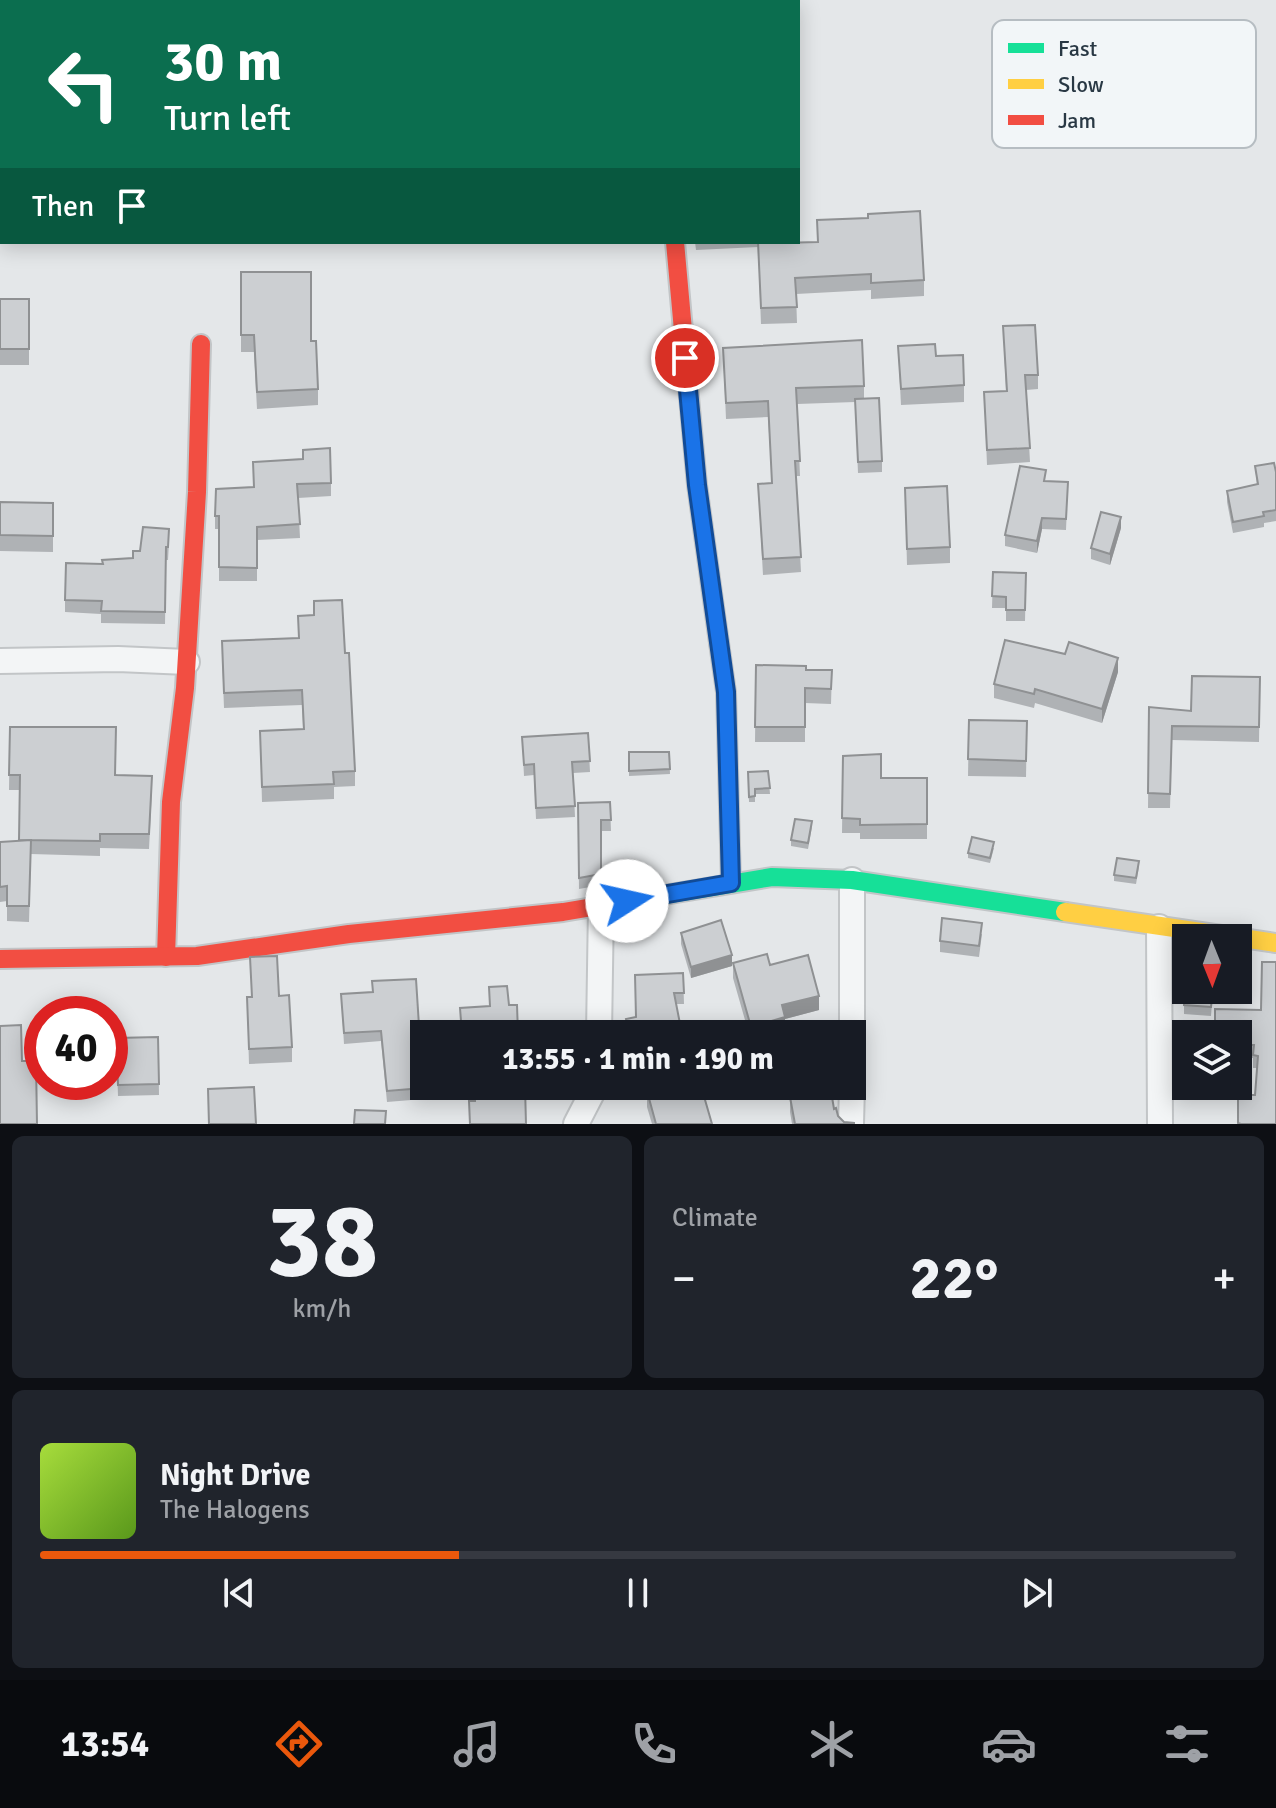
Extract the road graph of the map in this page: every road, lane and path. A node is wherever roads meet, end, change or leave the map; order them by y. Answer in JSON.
{"nodes":[{"id":1,"x":675,"y":244,"type":"edge"},
{"id":2,"x":201,"y":344,"type":"dead end"},
{"id":3,"x":0,"y":661,"type":"edge"},
{"id":4,"x":187,"y":662,"type":"junction"},
{"id":5,"x":852,"y":880,"type":"junction"},
{"id":6,"x":731,"y":883,"type":"junction"},
{"id":7,"x":601,"y":905,"type":"junction"},
{"id":8,"x":1159,"y":927,"type":"junction"},
{"id":9,"x":1276,"y":943,"type":"edge"},
{"id":10,"x":166,"y":957,"type":"junction"},
{"id":11,"x":0,"y":959,"type":"edge"},
{"id":12,"x":599,"y":1020,"type":"edge"},
{"id":13,"x":852,"y":1020,"type":"edge"},
{"id":14,"x":588,"y":1100,"type":"edge"},
{"id":15,"x":852,"y":1100,"type":"edge"},
{"id":16,"x":576,"y":1124,"type":"edge"},
{"id":17,"x":851,"y":1124,"type":"edge"},
{"id":18,"x":1160,"y":1124,"type":"edge"}],
"edges":[{"from":1,"to":6,"type":"street"},
{"from":2,"to":4,"type":"street"},
{"from":3,"to":4,"type":"street"},
{"from":4,"to":10,"type":"street"},
{"from":5,"to":6,"type":"street"},
{"from":5,"to":8,"type":"street"},
{"from":5,"to":13,"type":"street"},
{"from":6,"to":7,"type":"street"},
{"from":7,"to":10,"type":"street"},
{"from":7,"to":12,"type":"street"},
{"from":8,"to":9,"type":"street"},
{"from":8,"to":18,"type":"street"},
{"from":10,"to":11,"type":"street"},
{"from":14,"to":16,"type":"street"},
{"from":15,"to":17,"type":"street"}]}
